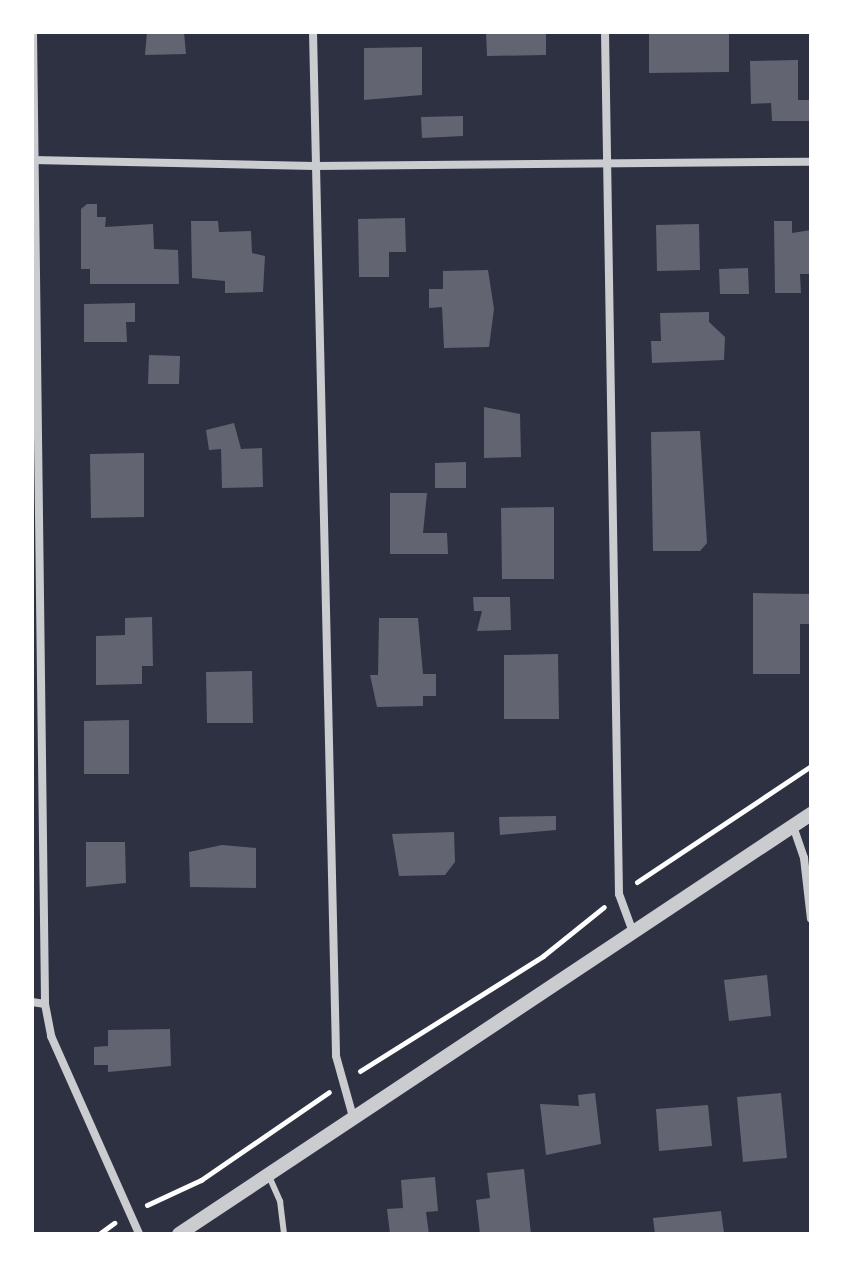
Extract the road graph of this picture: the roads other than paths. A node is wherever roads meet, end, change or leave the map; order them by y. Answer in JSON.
{"nodes":[{"id":1,"x":33,"y":32,"type":"edge"},
{"id":2,"x":313,"y":32,"type":"edge"},
{"id":3,"x":605,"y":32,"type":"edge"},
{"id":4,"x":33,"y":160,"type":"edge"},
{"id":5,"x":607,"y":162,"type":"junction"},
{"id":6,"x":811,"y":162,"type":"edge"},
{"id":7,"x":315,"y":166,"type":"junction"},
{"id":8,"x":811,"y":814,"type":"edge"},
{"id":9,"x":793,"y":826,"type":"junction"},
{"id":10,"x":811,"y":919,"type":"edge"},
{"id":11,"x":633,"y":932,"type":"junction"},
{"id":12,"x":32,"y":1002,"type":"edge"},
{"id":13,"x":45,"y":1004,"type":"junction"},
{"id":14,"x":353,"y":1117,"type":"junction"},
{"id":15,"x":268,"y":1174,"type":"junction"},
{"id":16,"x":139,"y":1234,"type":"edge"},
{"id":17,"x":179,"y":1234,"type":"edge"},
{"id":18,"x":284,"y":1234,"type":"edge"}],
"edges":[{"from":1,"to":4,"type":"street"},
{"from":2,"to":7,"type":"street"},
{"from":3,"to":5,"type":"street"},
{"from":4,"to":7,"type":"street"},
{"from":4,"to":13,"type":"street"},
{"from":5,"to":6,"type":"street"},
{"from":5,"to":7,"type":"street"},
{"from":5,"to":11,"type":"street"},
{"from":7,"to":14,"type":"street"},
{"from":8,"to":9,"type":"street"},
{"from":9,"to":10,"type":"street"},
{"from":9,"to":11,"type":"street"},
{"from":11,"to":14,"type":"street"},
{"from":12,"to":13,"type":"street"},
{"from":13,"to":16,"type":"street"},
{"from":14,"to":15,"type":"street"},
{"from":15,"to":17,"type":"street"},
{"from":15,"to":18,"type":"lane"}]}
